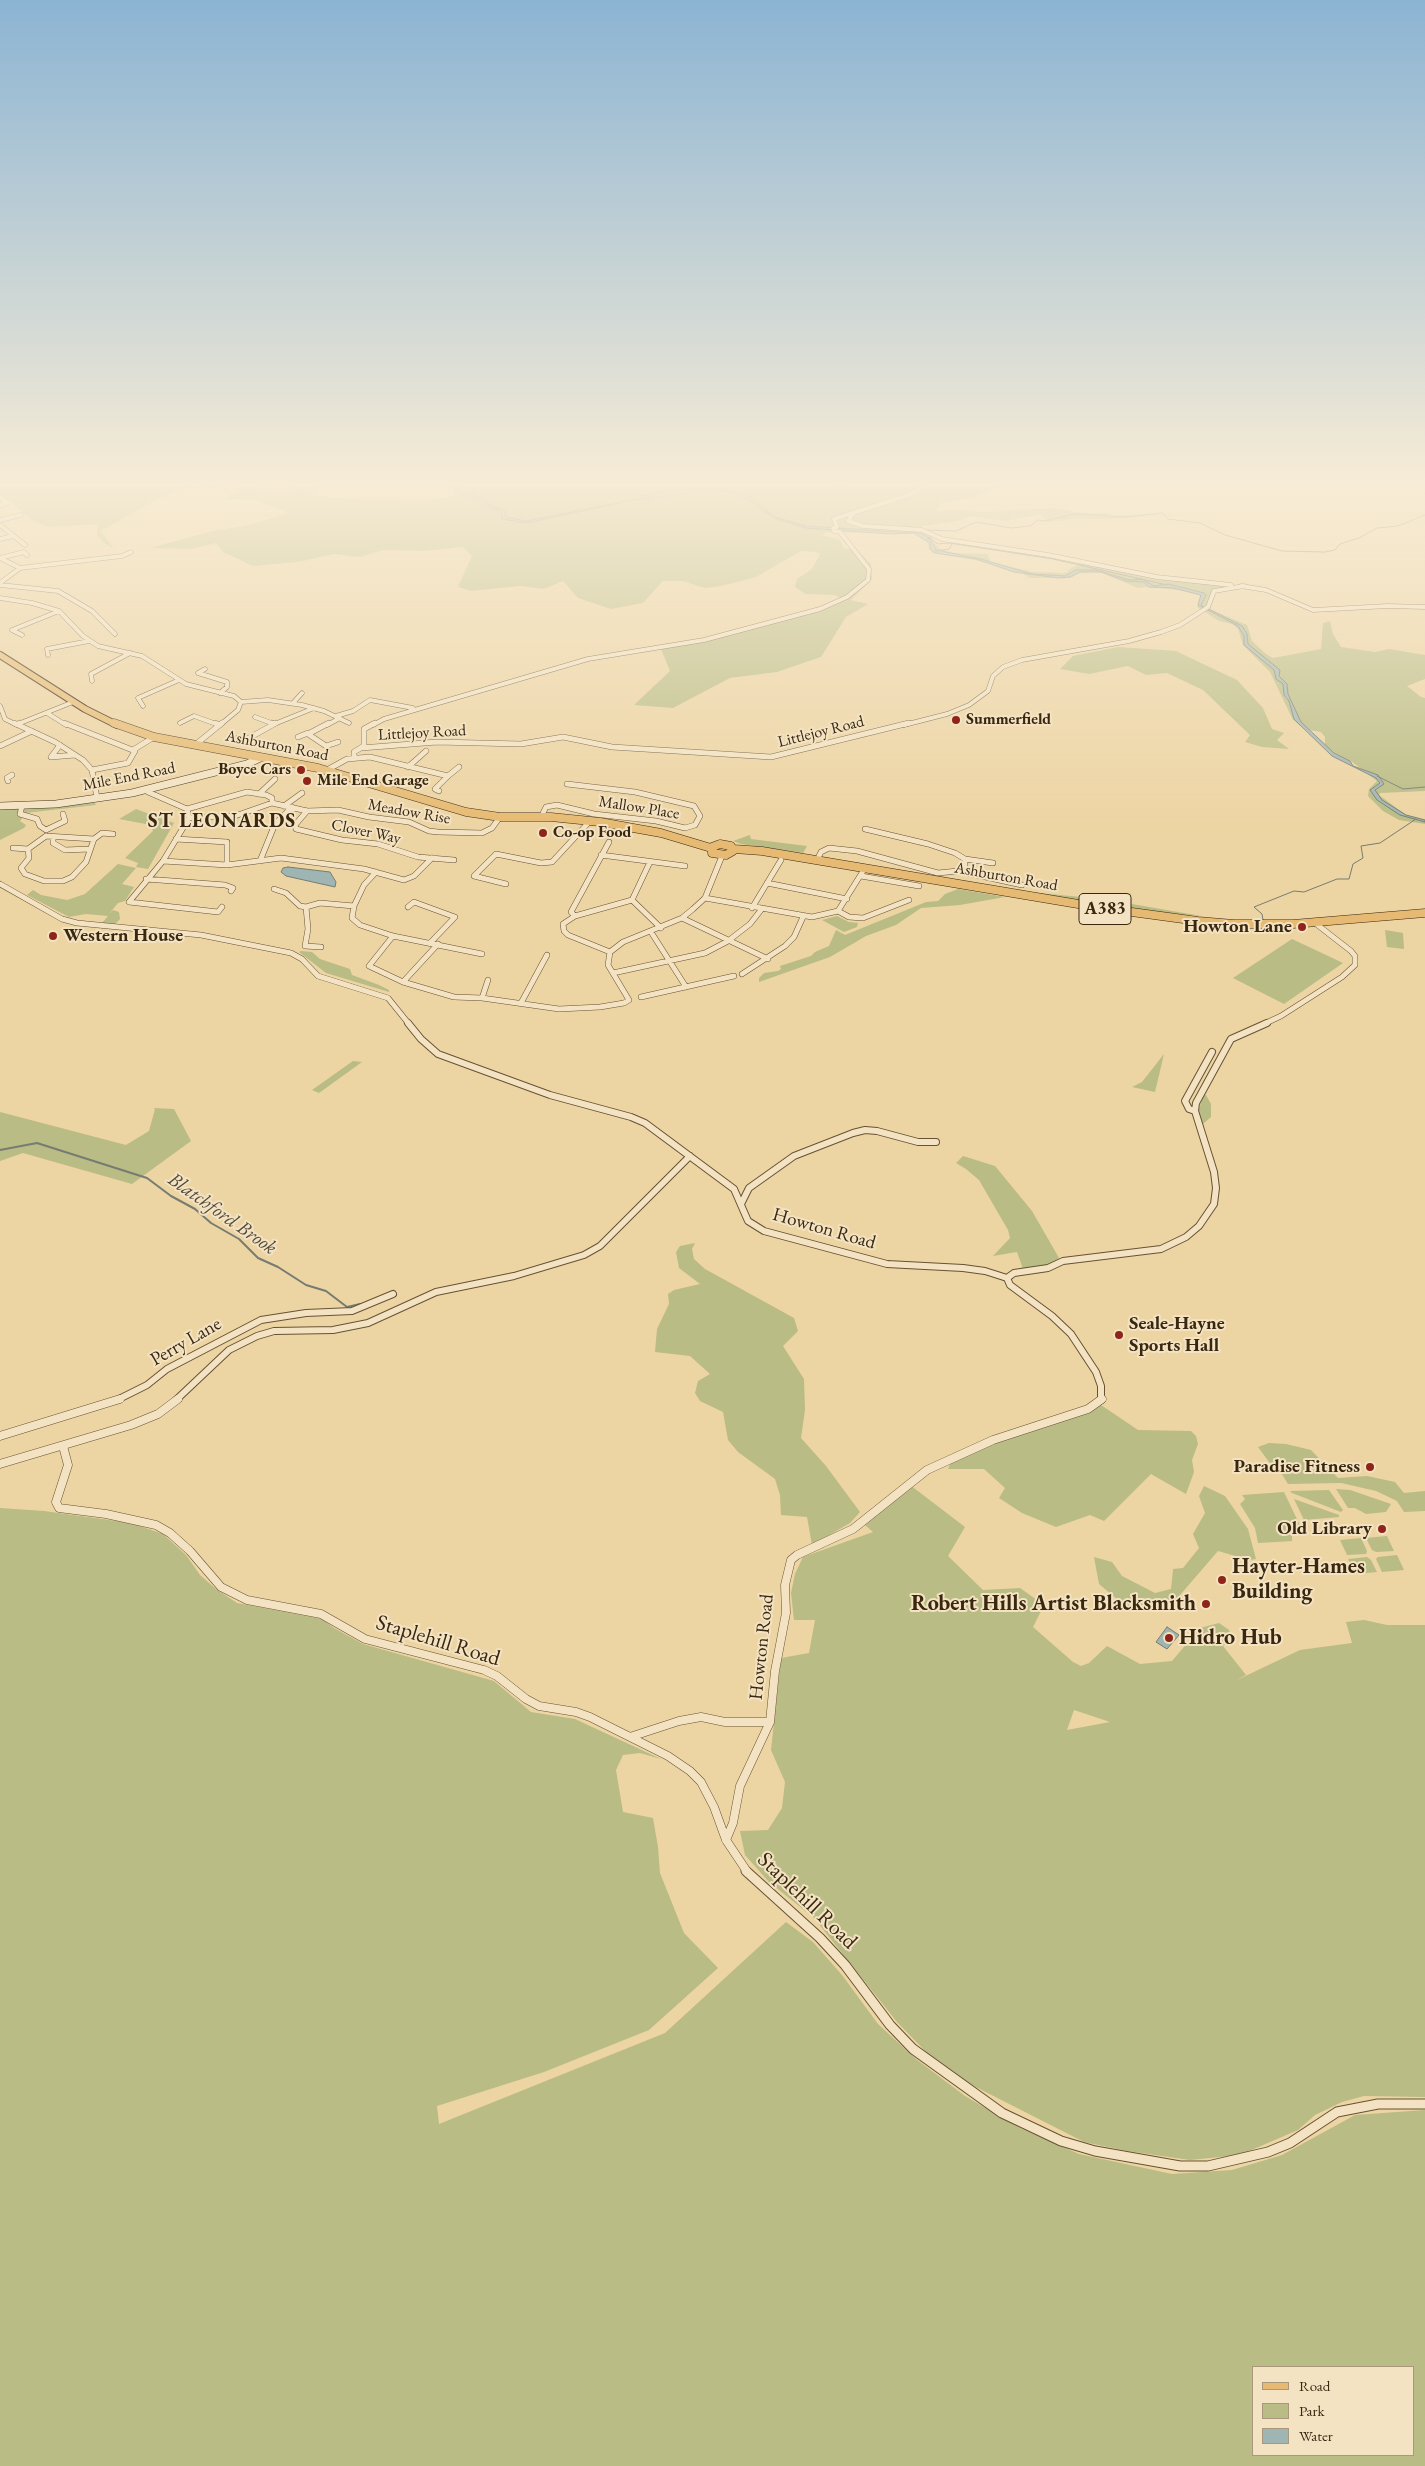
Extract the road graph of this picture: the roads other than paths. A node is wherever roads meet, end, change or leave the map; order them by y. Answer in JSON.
{"nodes":[{"id":1,"x":20,"y":601,"type":"edge"},
{"id":2,"x":75,"y":601,"type":"edge"},
{"id":3,"x":838,"y":601,"type":"edge"},
{"id":4,"x":1210,"y":601,"type":"edge"},
{"id":5,"x":1292,"y":601,"type":"edge"},
{"id":6,"x":1425,"y":607,"type":"edge"},
{"id":7,"x":58,"y":611,"type":"junction"},
{"id":8,"x":115,"y":634,"type":"dead end"},
{"id":9,"x":22,"y":635,"type":"dead end"},
{"id":10,"x":89,"y":641,"type":"junction"},
{"id":11,"x":130,"y":653,"type":"junction"},
{"id":12,"x":0,"y":655,"type":"edge"},
{"id":13,"x":48,"y":655,"type":"dead end"},
{"id":14,"x":205,"y":669,"type":"dead end"},
{"id":15,"x":179,"y":680,"type":"junction"},
{"id":16,"x":92,"y":681,"type":"dead end"},
{"id":17,"x":220,"y":693,"type":"junction"},
{"id":18,"x":302,"y":693,"type":"dead end"},
{"id":19,"x":73,"y":702,"type":"junction"},
{"id":20,"x":241,"y":702,"type":"junction"},
{"id":21,"x":292,"y":703,"type":"junction"},
{"id":22,"x":0,"y":706,"type":"edge"},
{"id":23,"x":143,"y":706,"type":"dead end"},
{"id":24,"x":314,"y":708,"type":"junction"},
{"id":25,"x":413,"y":708,"type":"dead end"},
{"id":26,"x":47,"y":713,"type":"junction"},
{"id":27,"x":255,"y":717,"type":"dead end"},
{"id":28,"x":338,"y":717,"type":"junction"},
{"id":29,"x":180,"y":722,"type":"dead end"},
{"id":30,"x":349,"y":723,"type":"dead end"},
{"id":31,"x":18,"y":724,"type":"junction"},
{"id":32,"x":274,"y":724,"type":"junction"},
{"id":33,"x":220,"y":725,"type":"junction"},
{"id":34,"x":32,"y":731,"type":"junction"},
{"id":35,"x":308,"y":733,"type":"junction"},
{"id":36,"x":298,"y":737,"type":"dead end"},
{"id":37,"x":154,"y":738,"type":"junction"},
{"id":38,"x":238,"y":738,"type":"dead end"},
{"id":39,"x":338,"y":742,"type":"dead end"},
{"id":40,"x":60,"y":745,"type":"junction"},
{"id":41,"x":195,"y":745,"type":"junction"},
{"id":42,"x":0,"y":746,"type":"edge"},
{"id":43,"x":361,"y":748,"type":"junction"},
{"id":44,"x":133,"y":750,"type":"junction"},
{"id":45,"x":426,"y":751,"type":"dead end"},
{"id":46,"x":75,"y":755,"type":"junction"},
{"id":47,"x":260,"y":758,"type":"junction"},
{"id":48,"x":354,"y":758,"type":"junction"},
{"id":49,"x":408,"y":767,"type":"junction"},
{"id":50,"x":459,"y":767,"type":"dead end"},
{"id":51,"x":92,"y":770,"type":"junction"},
{"id":52,"x":327,"y":770,"type":"junction"},
{"id":53,"x":448,"y":776,"type":"junction"},
{"id":54,"x":0,"y":778,"type":"edge"},
{"id":55,"x":9,"y":778,"type":"dead end"},
{"id":56,"x":275,"y":779,"type":"dead end"},
{"id":57,"x":566,"y":784,"type":"dead end"},
{"id":58,"x":439,"y":791,"type":"dead end"},
{"id":59,"x":148,"y":792,"type":"dead end"},
{"id":60,"x":302,"y":793,"type":"dead end"},
{"id":61,"x":259,"y":794,"type":"junction"},
{"id":62,"x":97,"y":798,"type":"junction"},
{"id":63,"x":544,"y":800,"type":"dead end"},
{"id":64,"x":272,"y":803,"type":"junction"},
{"id":65,"x":0,"y":806,"type":"edge"},
{"id":66,"x":22,"y":806,"type":"junction"},
{"id":67,"x":284,"y":806,"type":"junction"},
{"id":68,"x":549,"y":806,"type":"junction"},
{"id":69,"x":292,"y":807,"type":"junction"},
{"id":70,"x":187,"y":809,"type":"junction"},
{"id":71,"x":308,"y":811,"type":"junction"},
{"id":72,"x":63,"y":814,"type":"dead end"},
{"id":73,"x":500,"y":817,"type":"junction"},
{"id":74,"x":541,"y":817,"type":"junction"},
{"id":75,"x":189,"y":818,"type":"junction"},
{"id":76,"x":590,"y":821,"type":"junction"},
{"id":77,"x":865,"y":829,"type":"dead end"},
{"id":78,"x":46,"y":830,"type":"junction"},
{"id":79,"x":113,"y":834,"type":"dead end"},
{"id":80,"x":46,"y":836,"type":"junction"},
{"id":81,"x":53,"y":837,"type":"junction"},
{"id":82,"x":176,"y":839,"type":"junction"},
{"id":83,"x":94,"y":840,"type":"junction"},
{"id":84,"x":609,"y":842,"type":"dead end"},
{"id":85,"x":13,"y":848,"type":"dead end"},
{"id":86,"x":711,"y":848,"type":"junction"},
{"id":87,"x":28,"y":849,"type":"junction"},
{"id":88,"x":90,"y":849,"type":"junction"},
{"id":89,"x":734,"y":849,"type":"junction"},
{"id":90,"x":601,"y":855,"type":"junction"},
{"id":91,"x":722,"y":856,"type":"junction"},
{"id":92,"x":432,"y":858,"type":"junction"},
{"id":93,"x":965,"y":859,"type":"junction"},
{"id":94,"x":454,"y":860,"type":"dead end"},
{"id":95,"x":781,"y":860,"type":"dead end"},
{"id":96,"x":817,"y":860,"type":"junction"},
{"id":97,"x":163,"y":861,"type":"junction"},
{"id":98,"x":260,"y":861,"type":"junction"},
{"id":99,"x":650,"y":862,"type":"junction"},
{"id":100,"x":992,"y":863,"type":"dead end"},
{"id":101,"x":227,"y":865,"type":"junction"},
{"id":102,"x":685,"y":866,"type":"dead end"},
{"id":103,"x":958,"y":871,"type":"junction"},
{"id":104,"x":376,"y":872,"type":"junction"},
{"id":105,"x":863,"y":872,"type":"junction"},
{"id":106,"x":146,"y":879,"type":"junction"},
{"id":107,"x":0,"y":884,"type":"edge"},
{"id":108,"x":506,"y":884,"type":"dead end"},
{"id":109,"x":767,"y":884,"type":"junction"},
{"id":110,"x":1022,"y":884,"type":"dead end"},
{"id":111,"x":918,"y":886,"type":"dead end"},
{"id":112,"x":274,"y":889,"type":"dead end"},
{"id":113,"x":231,"y":892,"type":"dead end"},
{"id":114,"x":704,"y":898,"type":"junction"},
{"id":115,"x":632,"y":900,"type":"junction"},
{"id":116,"x":847,"y":900,"type":"junction"},
{"id":117,"x":908,"y":900,"type":"dead end"},
{"id":118,"x":354,"y":906,"type":"junction"},
{"id":119,"x":222,"y":907,"type":"dead end"},
{"id":120,"x":408,"y":907,"type":"dead end"},
{"id":121,"x":306,"y":908,"type":"junction"},
{"id":122,"x":752,"y":908,"type":"junction"},
{"id":123,"x":761,"y":910,"type":"junction"},
{"id":124,"x":838,"y":910,"type":"junction"},
{"id":125,"x":1425,"y":913,"type":"edge"},
{"id":126,"x":575,"y":916,"type":"junction"},
{"id":127,"x":803,"y":917,"type":"junction"},
{"id":128,"x":682,"y":918,"type":"junction"},
{"id":129,"x":1316,"y":923,"type":"junction"},
{"id":130,"x":661,"y":928,"type":"junction"},
{"id":131,"x":651,"y":932,"type":"junction"},
{"id":132,"x":394,"y":936,"type":"junction"},
{"id":133,"x":728,"y":940,"type":"junction"},
{"id":134,"x":431,"y":942,"type":"junction"},
{"id":135,"x":438,"y":944,"type":"junction"},
{"id":136,"x":321,"y":947,"type":"dead end"},
{"id":137,"x":610,"y":952,"type":"junction"},
{"id":138,"x":482,"y":954,"type":"dead end"},
{"id":139,"x":547,"y":955,"type":"dead end"},
{"id":140,"x":768,"y":959,"type":"junction"},
{"id":141,"x":670,"y":961,"type":"junction"},
{"id":142,"x":613,"y":973,"type":"junction"},
{"id":143,"x":742,"y":974,"type":"dead end"},
{"id":144,"x":734,"y":976,"type":"dead end"},
{"id":145,"x":488,"y":980,"type":"dead end"},
{"id":146,"x":403,"y":982,"type":"junction"},
{"id":147,"x":686,"y":987,"type":"junction"},
{"id":148,"x":641,"y":997,"type":"dead end"},
{"id":149,"x":482,"y":998,"type":"junction"},
{"id":150,"x":521,"y":1004,"type":"junction"},
{"id":151,"x":1212,"y":1052,"type":"dead end"},
{"id":152,"x":1195,"y":1111,"type":"junction"},
{"id":153,"x":936,"y":1142,"type":"dead end"},
{"id":154,"x":690,"y":1156,"type":"junction"},
{"id":155,"x":748,"y":1188,"type":"junction"},
{"id":156,"x":734,"y":1189,"type":"junction"},
{"id":157,"x":741,"y":1204,"type":"junction"},
{"id":158,"x":1007,"y":1278,"type":"junction"},
{"id":159,"x":393,"y":1294,"type":"dead end"},
{"id":160,"x":0,"y":1436,"type":"edge"},
{"id":161,"x":63,"y":1446,"type":"junction"},
{"id":162,"x":0,"y":1464,"type":"edge"},
{"id":163,"x":770,"y":1722,"type":"junction"},
{"id":164,"x":630,"y":1736,"type":"junction"},
{"id":165,"x":726,"y":1840,"type":"junction"},
{"id":166,"x":1425,"y":2104,"type":"edge"}],
"edges":[{"from":1,"to":7,"type":"street"},
{"from":2,"to":8,"type":"street"},
{"from":3,"to":43,"type":"street"},
{"from":4,"to":43,"type":"street","name":"Littlejoy Road"},
{"from":5,"to":6,"type":"street"},
{"from":7,"to":9,"type":"street"},
{"from":7,"to":10,"type":"street"},
{"from":10,"to":11,"type":"street"},
{"from":10,"to":13,"type":"street"},
{"from":11,"to":15,"type":"street"},
{"from":11,"to":16,"type":"street"},
{"from":12,"to":19,"type":"main road","name":"Ashburton Road","number":"A383"},
{"from":14,"to":17,"type":"street"},
{"from":15,"to":17,"type":"street"},
{"from":15,"to":23,"type":"street"},
{"from":17,"to":20,"type":"street"},
{"from":18,"to":21,"type":"street"},
{"from":19,"to":26,"type":"street"},
{"from":19,"to":37,"type":"main road","name":"Ashburton Road","number":"A383"},
{"from":20,"to":21,"type":"street"},
{"from":20,"to":33,"type":"street"},
{"from":21,"to":24,"type":"street"},
{"from":22,"to":31,"type":"street"},
{"from":24,"to":28,"type":"street"},
{"from":24,"to":32,"type":"street"},
{"from":25,"to":28,"type":"street"},
{"from":26,"to":31,"type":"street"},
{"from":26,"to":44,"type":"street"},
{"from":27,"to":32,"type":"street"},
{"from":28,"to":30,"type":"street"},
{"from":28,"to":35,"type":"street"},
{"from":29,"to":33,"type":"street"},
{"from":31,"to":34,"type":"street"},
{"from":32,"to":38,"type":"street"},
{"from":33,"to":41,"type":"street"},
{"from":34,"to":40,"type":"street"},
{"from":34,"to":42,"type":"street"},
{"from":35,"to":36,"type":"street"},
{"from":35,"to":39,"type":"street"},
{"from":37,"to":41,"type":"main road","name":"Ashburton Road","number":"A383"},
{"from":37,"to":44,"type":"street"},
{"from":40,"to":46,"type":"street"},
{"from":40,"to":46,"type":"street"},
{"from":41,"to":47,"type":"main road","name":"Ashburton Road","number":"A383"},
{"from":43,"to":48,"type":"street"},
{"from":44,"to":51,"type":"street"},
{"from":45,"to":49,"type":"street"},
{"from":46,"to":51,"type":"street"},
{"from":47,"to":52,"type":"main road","name":"Ashburton Road","number":"A383"},
{"from":47,"to":62,"type":"street","name":"Mile End Road"},
{"from":48,"to":49,"type":"street"},
{"from":48,"to":52,"type":"street"},
{"from":49,"to":53,"type":"street"},
{"from":50,"to":53,"type":"street"},
{"from":51,"to":62,"type":"street"},
{"from":52,"to":73,"type":"main road","name":"Ashburton Road","number":"A383"},
{"from":53,"to":58,"type":"street"},
{"from":54,"to":55,"type":"street"},
{"from":56,"to":61,"type":"street"},
{"from":57,"to":68,"type":"street","name":"Mallow Place"},
{"from":59,"to":70,"type":"street"},
{"from":60,"to":67,"type":"street"},
{"from":61,"to":64,"type":"street"},
{"from":61,"to":70,"type":"street"},
{"from":62,"to":66,"type":"street","name":"Mile End Road"},
{"from":63,"to":68,"type":"street"},
{"from":64,"to":67,"type":"street","name":"Meadow Rise"},
{"from":64,"to":75,"type":"street"},
{"from":65,"to":66,"type":"street","name":"Mile End Road"},
{"from":66,"to":78,"type":"street"},
{"from":67,"to":69,"type":"street","name":"Meadow Rise"},
{"from":68,"to":74,"type":"street"},
{"from":69,"to":71,"type":"street","name":"Meadow Rise"},
{"from":69,"to":98,"type":"street"},
{"from":70,"to":75,"type":"street"},
{"from":71,"to":73,"type":"street","name":"Meadow Rise"},
{"from":71,"to":92,"type":"street","name":"Clover Way"},
{"from":72,"to":78,"type":"street"},
{"from":73,"to":74,"type":"main road","name":"Ashburton Road","number":"A383"},
{"from":74,"to":76,"type":"main road","name":"Ashburton Road","number":"A383"},
{"from":75,"to":82,"type":"street"},
{"from":76,"to":86,"type":"main road","name":"Ashburton Road","number":"A383"},
{"from":76,"to":108,"type":"street"},
{"from":77,"to":93,"type":"street"},
{"from":78,"to":80,"type":"street"},
{"from":79,"to":83,"type":"street"},
{"from":80,"to":81,"type":"street"},
{"from":80,"to":87,"type":"street"},
{"from":81,"to":83,"type":"street"},
{"from":81,"to":88,"type":"street"},
{"from":82,"to":97,"type":"street"},
{"from":82,"to":101,"type":"street"},
{"from":83,"to":88,"type":"street"},
{"from":84,"to":90,"type":"street"},
{"from":85,"to":87,"type":"street"},
{"from":86,"to":89,"type":"main road","name":"Ashburton Road","number":"A383"},
{"from":86,"to":91,"type":"main road","name":"Ashburton Road","number":"A383"},
{"from":87,"to":88,"type":"street"},
{"from":89,"to":91,"type":"main road"},
{"from":89,"to":96,"type":"main road","name":"Ashburton Road","number":"A383"},
{"from":90,"to":99,"type":"street"},
{"from":90,"to":126,"type":"street"},
{"from":91,"to":114,"type":"street"},
{"from":92,"to":94,"type":"street","name":"Clover Way"},
{"from":92,"to":104,"type":"street"},
{"from":93,"to":100,"type":"street"},
{"from":93,"to":103,"type":"street"},
{"from":95,"to":109,"type":"street"},
{"from":96,"to":103,"type":"street"},
{"from":96,"to":105,"type":"main road","name":"Ashburton Road","number":"A383"},
{"from":97,"to":101,"type":"street"},
{"from":97,"to":106,"type":"street"},
{"from":98,"to":101,"type":"street"},
{"from":98,"to":104,"type":"street"},
{"from":99,"to":102,"type":"street"},
{"from":99,"to":115,"type":"street"},
{"from":103,"to":110,"type":"street"},
{"from":104,"to":118,"type":"street"},
{"from":105,"to":111,"type":"street"},
{"from":105,"to":116,"type":"street"},
{"from":105,"to":129,"type":"main road","name":"Ashburton Road","number":"A383"},
{"from":106,"to":113,"type":"street"},
{"from":106,"to":119,"type":"street"},
{"from":107,"to":154,"type":"street","name":"Howton Road"},
{"from":109,"to":116,"type":"street"},
{"from":109,"to":122,"type":"street"},
{"from":112,"to":121,"type":"street"},
{"from":114,"to":122,"type":"street"},
{"from":114,"to":128,"type":"street"},
{"from":115,"to":126,"type":"street"},
{"from":115,"to":130,"type":"street"},
{"from":116,"to":124,"type":"street"},
{"from":117,"to":124,"type":"street"},
{"from":118,"to":121,"type":"street"},
{"from":118,"to":132,"type":"street"},
{"from":120,"to":134,"type":"street"},
{"from":121,"to":136,"type":"street"},
{"from":122,"to":123,"type":"street"},
{"from":123,"to":127,"type":"street"},
{"from":123,"to":133,"type":"street"},
{"from":124,"to":127,"type":"street"},
{"from":125,"to":129,"type":"main road","name":"Ashburton Road","number":"A383"},
{"from":126,"to":137,"type":"street"},
{"from":127,"to":140,"type":"street"},
{"from":128,"to":130,"type":"street"},
{"from":128,"to":133,"type":"street"},
{"from":129,"to":152,"type":"street"},
{"from":130,"to":131,"type":"street"},
{"from":131,"to":137,"type":"street"},
{"from":131,"to":141,"type":"street"},
{"from":132,"to":134,"type":"street"},
{"from":132,"to":146,"type":"street"},
{"from":133,"to":140,"type":"street"},
{"from":133,"to":141,"type":"street"},
{"from":134,"to":135,"type":"street"},
{"from":135,"to":138,"type":"street"},
{"from":135,"to":146,"type":"street"},
{"from":137,"to":142,"type":"street"},
{"from":139,"to":150,"type":"street"},
{"from":140,"to":143,"type":"street"},
{"from":141,"to":142,"type":"street"},
{"from":141,"to":147,"type":"street"},
{"from":142,"to":150,"type":"street"},
{"from":144,"to":147,"type":"street"},
{"from":145,"to":149,"type":"street"},
{"from":146,"to":149,"type":"street"},
{"from":147,"to":148,"type":"street"},
{"from":149,"to":150,"type":"street"},
{"from":151,"to":152,"type":"street"},
{"from":152,"to":158,"type":"street"},
{"from":153,"to":155,"type":"street"},
{"from":154,"to":156,"type":"street","name":"Howton Road"},
{"from":154,"to":161,"type":"street"},
{"from":155,"to":156,"type":"street"},
{"from":155,"to":157,"type":"street"},
{"from":156,"to":157,"type":"street","name":"Howton Road"},
{"from":157,"to":158,"type":"street","name":"Howton Road"},
{"from":158,"to":163,"type":"street","name":"Howton Road"},
{"from":159,"to":160,"type":"street","name":"Perry Lane"},
{"from":161,"to":162,"type":"street"},
{"from":161,"to":164,"type":"street","name":"Staplehill Road"},
{"from":163,"to":164,"type":"street","name":"Howton Road"},
{"from":163,"to":165,"type":"street","name":"Howton Road"},
{"from":164,"to":165,"type":"street","name":"Staplehill Road"},
{"from":165,"to":166,"type":"street","name":"Staplehill Road"}]}
